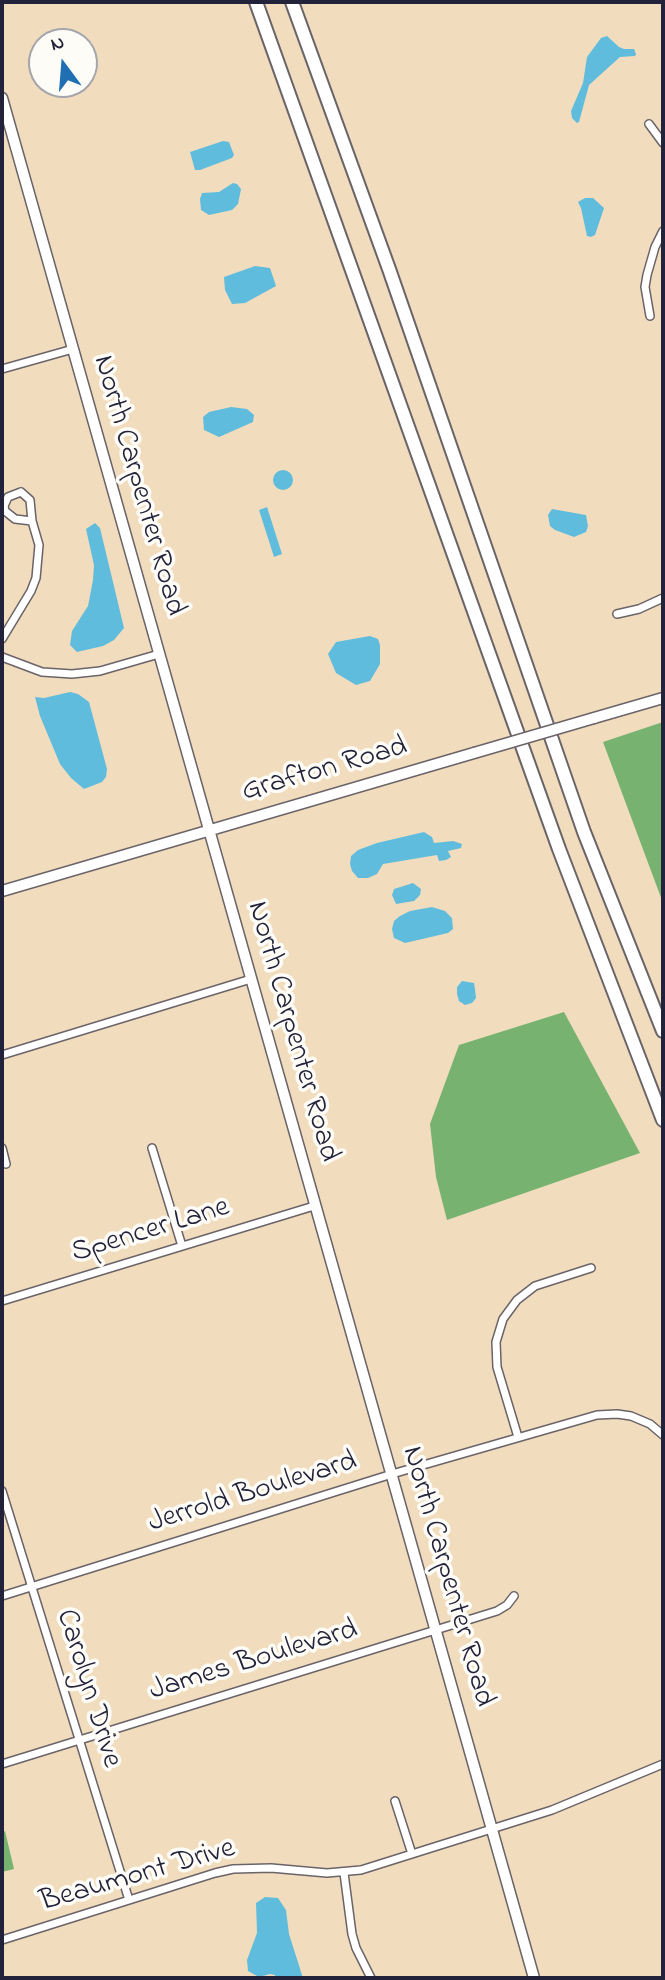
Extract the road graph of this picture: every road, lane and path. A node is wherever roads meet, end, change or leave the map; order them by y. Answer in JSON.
{"nodes":[{"id":1,"x":256,"y":2,"type":"edge"},
{"id":2,"x":292,"y":2,"type":"edge"},
{"id":3,"x":2,"y":98,"type":"edge"},
{"id":4,"x":649,"y":124,"type":"dead end"},
{"id":5,"x":663,"y":143,"type":"edge"},
{"id":6,"x":663,"y":231,"type":"edge"},
{"id":7,"x":650,"y":316,"type":"dead end"},
{"id":8,"x":73,"y":349,"type":"junction"},
{"id":9,"x":2,"y":369,"type":"edge"},
{"id":10,"x":32,"y":521,"type":"junction"},
{"id":11,"x":663,"y":597,"type":"edge"},
{"id":12,"x":617,"y":614,"type":"dead end"},
{"id":13,"x":2,"y":639,"type":"edge"},
{"id":14,"x":159,"y":654,"type":"junction"},
{"id":15,"x":2,"y":657,"type":"edge"},
{"id":16,"x":663,"y":698,"type":"edge"},
{"id":17,"x":209,"y":830,"type":"junction"},
{"id":18,"x":2,"y":891,"type":"edge"},
{"id":19,"x":251,"y":979,"type":"junction"},
{"id":20,"x":663,"y":1031,"type":"edge"},
{"id":21,"x":2,"y":1055,"type":"edge"},
{"id":22,"x":663,"y":1120,"type":"edge"},
{"id":23,"x":2,"y":1148,"type":"edge"},
{"id":24,"x":152,"y":1148,"type":"dead end"},
{"id":25,"x":6,"y":1164,"type":"dead end"},
{"id":26,"x":314,"y":1206,"type":"junction"},
{"id":27,"x":182,"y":1246,"type":"junction"},
{"id":28,"x":591,"y":1268,"type":"dead end"},
{"id":29,"x":2,"y":1301,"type":"edge"},
{"id":30,"x":663,"y":1435,"type":"edge"},
{"id":31,"x":518,"y":1437,"type":"junction"},
{"id":32,"x":391,"y":1474,"type":"junction"},
{"id":33,"x":2,"y":1490,"type":"edge"},
{"id":34,"x":31,"y":1587,"type":"junction"},
{"id":35,"x":2,"y":1596,"type":"edge"},
{"id":36,"x":514,"y":1596,"type":"dead end"},
{"id":37,"x":435,"y":1629,"type":"junction"},
{"id":38,"x":79,"y":1740,"type":"junction"},
{"id":39,"x":2,"y":1764,"type":"edge"},
{"id":40,"x":663,"y":1764,"type":"edge"},
{"id":41,"x":395,"y":1801,"type":"dead end"},
{"id":42,"x":491,"y":1829,"type":"junction"},
{"id":43,"x":412,"y":1854,"type":"junction"},
{"id":44,"x":344,"y":1873,"type":"junction"},
{"id":45,"x":129,"y":1900,"type":"junction"},
{"id":46,"x":2,"y":1940,"type":"edge"},
{"id":47,"x":371,"y":1978,"type":"edge"},
{"id":48,"x":534,"y":1978,"type":"edge"}],
"edges":[{"from":1,"to":22,"type":"highway"},
{"from":2,"to":20,"type":"highway"},
{"from":3,"to":8,"type":"street","name":"North Carpenter Road"},
{"from":4,"to":5,"type":"street"},
{"from":6,"to":7,"type":"street"},
{"from":8,"to":9,"type":"street"},
{"from":8,"to":14,"type":"street","name":"North Carpenter Road"},
{"from":10,"to":10,"type":"street"},
{"from":10,"to":13,"type":"street"},
{"from":11,"to":12,"type":"street"},
{"from":14,"to":15,"type":"street"},
{"from":14,"to":17,"type":"street","name":"North Carpenter Road"},
{"from":16,"to":17,"type":"street","name":"Grafton Road","bridge":true},
{"from":17,"to":18,"type":"street","name":"Grafton Road"},
{"from":17,"to":19,"type":"street","name":"North Carpenter Road"},
{"from":19,"to":21,"type":"street"},
{"from":19,"to":26,"type":"street","name":"North Carpenter Road"},
{"from":23,"to":25,"type":"street"},
{"from":24,"to":27,"type":"street"},
{"from":26,"to":27,"type":"street","name":"Spencer Lane"},
{"from":26,"to":32,"type":"street","name":"North Carpenter Road"},
{"from":27,"to":29,"type":"street","name":"Spencer Lane"},
{"from":28,"to":31,"type":"street"},
{"from":30,"to":31,"type":"street","name":"Jerrold Boulevard"},
{"from":31,"to":32,"type":"street","name":"Jerrold Boulevard"},
{"from":32,"to":34,"type":"street","name":"Jerrold Boulevard"},
{"from":32,"to":37,"type":"street","name":"North Carpenter Road"},
{"from":33,"to":34,"type":"street","name":"Carolyn Drive"},
{"from":34,"to":35,"type":"street","name":"Jerrold Boulevard"},
{"from":34,"to":38,"type":"street","name":"Carolyn Drive"},
{"from":36,"to":37,"type":"street","name":"James Boulevard"},
{"from":37,"to":38,"type":"street","name":"James Boulevard"},
{"from":37,"to":42,"type":"street","name":"North Carpenter Road"},
{"from":38,"to":39,"type":"street","name":"James Boulevard"},
{"from":38,"to":45,"type":"street","name":"Carolyn Drive"},
{"from":40,"to":42,"type":"street","name":"Beaumont Drive"},
{"from":41,"to":43,"type":"street"},
{"from":42,"to":43,"type":"street","name":"Beaumont Drive"},
{"from":42,"to":48,"type":"street","name":"North Carpenter Road"},
{"from":43,"to":44,"type":"street","name":"Beaumont Drive"},
{"from":44,"to":45,"type":"street","name":"Beaumont Drive"},
{"from":44,"to":47,"type":"street"},
{"from":45,"to":46,"type":"street","name":"Beaumont Drive"}]}
